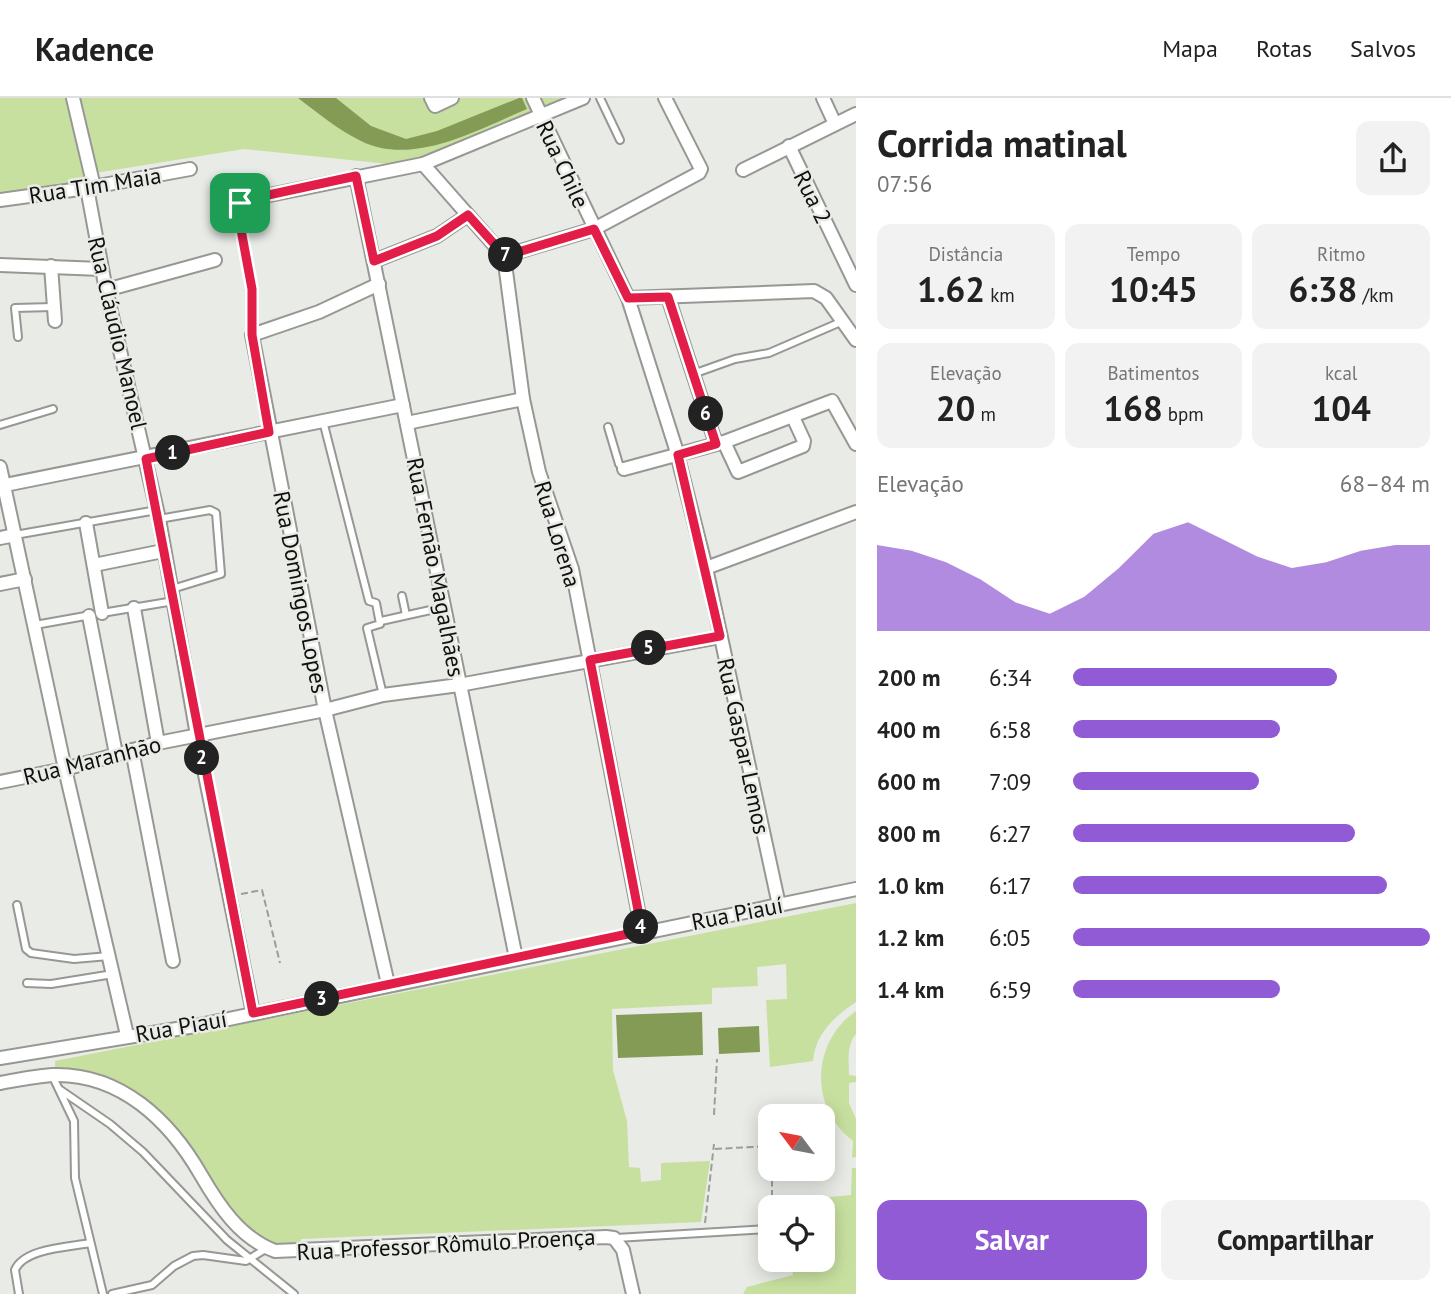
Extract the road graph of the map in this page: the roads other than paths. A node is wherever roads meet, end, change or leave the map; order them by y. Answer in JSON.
{"nodes":[{"id":1,"x":73,"y":98,"type":"edge"},
{"id":2,"x":452,"y":98,"type":"edge"},
{"id":3,"x":583,"y":98,"type":"edge"},
{"id":4,"x":600,"y":98,"type":"edge"},
{"id":5,"x":665,"y":98,"type":"edge"},
{"id":6,"x":823,"y":98,"type":"edge"},
{"id":7,"x":433,"y":102,"type":"edge"},
{"id":8,"x":537,"y":108,"type":"edge"},
{"id":9,"x":856,"y":114,"type":"edge"},
{"id":10,"x":835,"y":124,"type":"junction"},
{"id":11,"x":620,"y":140,"type":"dead end"},
{"id":12,"x":789,"y":146,"type":"junction"},
{"id":13,"x":423,"y":164,"type":"junction"},
{"id":14,"x":190,"y":169,"type":"dead end"},
{"id":15,"x":743,"y":170,"type":"dead end"},
{"id":16,"x":356,"y":176,"type":"junction"},
{"id":17,"x":91,"y":188,"type":"junction"},
{"id":18,"x":0,"y":200,"type":"edge"},
{"id":19,"x":241,"y":204,"type":"road end"},
{"id":20,"x":468,"y":215,"type":"junction"},
{"id":21,"x":594,"y":229,"type":"junction"},
{"id":22,"x":505,"y":256,"type":"junction"},
{"id":23,"x":215,"y":260,"type":"dead end"},
{"id":24,"x":374,"y":261,"type":"junction"},
{"id":25,"x":0,"y":265,"type":"edge"},
{"id":26,"x":51,"y":267,"type":"junction"},
{"id":27,"x":102,"y":269,"type":"junction"},
{"id":28,"x":379,"y":284,"type":"junction"},
{"id":29,"x":856,"y":285,"type":"edge"},
{"id":30,"x":106,"y":290,"type":"junction"},
{"id":31,"x":668,"y":297,"type":"junction"},
{"id":32,"x":628,"y":298,"type":"junction"},
{"id":33,"x":53,"y":307,"type":"junction"},
{"id":34,"x":55,"y":321,"type":"dead end"},
{"id":35,"x":843,"y":321,"type":"junction"},
{"id":36,"x":18,"y":337,"type":"dead end"},
{"id":37,"x":856,"y":340,"type":"edge"},
{"id":38,"x":692,"y":375,"type":"junction"},
{"id":39,"x":523,"y":399,"type":"junction"},
{"id":40,"x":403,"y":405,"type":"junction"},
{"id":41,"x":54,"y":409,"type":"dead end"},
{"id":42,"x":793,"y":417,"type":"junction"},
{"id":43,"x":323,"y":421,"type":"junction"},
{"id":44,"x":407,"y":423,"type":"junction"},
{"id":45,"x":0,"y":425,"type":"edge"},
{"id":46,"x":853,"y":426,"type":"edge"},
{"id":47,"x":608,"y":427,"type":"dead end"},
{"id":48,"x":269,"y":432,"type":"junction"},
{"id":49,"x":720,"y":443,"type":"junction"},
{"id":50,"x":856,"y":444,"type":"edge"},
{"id":51,"x":678,"y":455,"type":"junction"},
{"id":52,"x":146,"y":459,"type":"junction"},
{"id":53,"x":0,"y":467,"type":"edge"},
{"id":54,"x":624,"y":469,"type":"joint"},
{"id":55,"x":2,"y":485,"type":"edge"},
{"id":56,"x":856,"y":512,"type":"edge"},
{"id":57,"x":158,"y":514,"type":"junction"},
{"id":58,"x":86,"y":523,"type":"junction"},
{"id":59,"x":15,"y":535,"type":"junction"},
{"id":60,"x":0,"y":538,"type":"edge"},
{"id":61,"x":163,"y":551,"type":"junction"},
{"id":62,"x":94,"y":565,"type":"junction"},
{"id":63,"x":706,"y":568,"type":"junction"},
{"id":64,"x":25,"y":579,"type":"junction"},
{"id":65,"x":0,"y":584,"type":"edge"},
{"id":66,"x":174,"y":595,"type":"junction"},
{"id":67,"x":402,"y":596,"type":"dead end"},
{"id":68,"x":444,"y":607,"type":"junction"},
{"id":69,"x":134,"y":608,"type":"junction"},
{"id":70,"x":96,"y":614,"type":"junction"},
{"id":71,"x":406,"y":615,"type":"junction"},
{"id":72,"x":381,"y":621,"type":"junction"},
{"id":73,"x":34,"y":625,"type":"junction"},
{"id":74,"x":720,"y":636,"type":"junction"},
{"id":75,"x":590,"y":660,"type":"junction"},
{"id":76,"x":459,"y":685,"type":"junction"},
{"id":77,"x":383,"y":695,"type":"junction"},
{"id":78,"x":325,"y":710,"type":"junction"},
{"id":79,"x":197,"y":735,"type":"junction"},
{"id":80,"x":158,"y":743,"type":"junction"},
{"id":81,"x":132,"y":750,"type":"junction"},
{"id":82,"x":116,"y":754,"type":"junction"},
{"id":83,"x":65,"y":769,"type":"junction"},
{"id":84,"x":0,"y":782,"type":"edge"},
{"id":85,"x":856,"y":889,"type":"edge"},
{"id":86,"x":17,"y":905,"type":"dead end"},
{"id":87,"x":779,"y":905,"type":"junction"},
{"id":88,"x":642,"y":931,"type":"junction"},
{"id":89,"x":109,"y":956,"type":"junction"},
{"id":90,"x":516,"y":958,"type":"junction"},
{"id":91,"x":173,"y":961,"type":"dead end"},
{"id":92,"x":113,"y":974,"type":"junction"},
{"id":93,"x":27,"y":983,"type":"dead end"},
{"id":94,"x":388,"y":984,"type":"junction"},
{"id":95,"x":253,"y":1013,"type":"junction"},
{"id":96,"x":127,"y":1035,"type":"junction"},
{"id":97,"x":0,"y":1058,"type":"edge"},
{"id":98,"x":52,"y":1075,"type":"junction"},
{"id":99,"x":0,"y":1083,"type":"edge"},
{"id":100,"x":59,"y":1089,"type":"junction"},
{"id":101,"x":758,"y":1229,"type":"edge"},
{"id":102,"x":614,"y":1238,"type":"junction"},
{"id":103,"x":90,"y":1243,"type":"junction"},
{"id":104,"x":267,"y":1248,"type":"junction"},
{"id":105,"x":252,"y":1260,"type":"junction"},
{"id":106,"x":19,"y":1294,"type":"edge"},
{"id":107,"x":103,"y":1294,"type":"edge"},
{"id":108,"x":112,"y":1294,"type":"edge"},
{"id":109,"x":294,"y":1294,"type":"edge"},
{"id":110,"x":633,"y":1294,"type":"edge"}],
"edges":[{"from":1,"to":17,"type":"street","name":"Rua Cláudio Manoel"},
{"from":2,"to":7,"type":"street"},
{"from":3,"to":8,"type":"street"},
{"from":4,"to":11,"type":"lane"},
{"from":5,"to":21,"type":"street"},
{"from":6,"to":10,"type":"street"},
{"from":8,"to":13,"type":"street"},
{"from":8,"to":21,"type":"street","name":"Rua Chile"},
{"from":9,"to":10,"type":"street"},
{"from":10,"to":12,"type":"street"},
{"from":12,"to":15,"type":"street"},
{"from":12,"to":29,"type":"street","name":"Rua 2"},
{"from":13,"to":16,"type":"street"},
{"from":13,"to":20,"type":"street"},
{"from":14,"to":17,"type":"street","name":"Rua Tim Maia"},
{"from":16,"to":19,"type":"street"},
{"from":16,"to":24,"type":"street","name":"Rua Fernão Magalhães"},
{"from":17,"to":18,"type":"street","name":"Rua Tim Maia"},
{"from":17,"to":27,"type":"street","name":"Rua Cláudio Manoel"},
{"from":20,"to":22,"type":"street"},
{"from":20,"to":24,"type":"street"},
{"from":21,"to":22,"type":"street"},
{"from":21,"to":32,"type":"street","name":"Rua Gaspar Lemos"},
{"from":22,"to":39,"type":"street","name":"Rua Lorena"},
{"from":23,"to":30,"type":"street"},
{"from":24,"to":28,"type":"street","name":"Rua Fernão Magalhães"},
{"from":25,"to":26,"type":"street"},
{"from":26,"to":27,"type":"street"},
{"from":26,"to":33,"type":"street"},
{"from":27,"to":30,"type":"street","name":"Rua Cláudio Manoel"},
{"from":28,"to":40,"type":"street","name":"Rua Fernão Magalhães"},
{"from":28,"to":48,"type":"street","name":"Rua Domingos Lopes"},
{"from":30,"to":52,"type":"street","name":"Rua Cláudio Manoel"},
{"from":31,"to":32,"type":"street"},
{"from":31,"to":35,"type":"street"},
{"from":31,"to":38,"type":"street"},
{"from":32,"to":51,"type":"street","name":"Rua Gaspar Lemos"},
{"from":33,"to":34,"type":"street"},
{"from":33,"to":36,"type":"lane"},
{"from":35,"to":37,"type":"street"},
{"from":35,"to":38,"type":"lane"},
{"from":38,"to":49,"type":"street"},
{"from":39,"to":44,"type":"street"},
{"from":39,"to":75,"type":"street","name":"Rua Lorena"},
{"from":40,"to":43,"type":"street"},
{"from":40,"to":44,"type":"street","name":"Rua Fernão Magalhães"},
{"from":41,"to":45,"type":"lane"},
{"from":42,"to":46,"type":"street"},
{"from":42,"to":49,"type":"street"},
{"from":42,"to":49,"type":"street"},
{"from":43,"to":48,"type":"street"},
{"from":43,"to":72,"type":"lane"},
{"from":44,"to":68,"type":"street","name":"Rua Fernão Magalhães"},
{"from":46,"to":50,"type":"street"},
{"from":47,"to":54,"type":"lane"},
{"from":48,"to":52,"type":"street"},
{"from":48,"to":78,"type":"street","name":"Rua Domingos Lopes"},
{"from":49,"to":51,"type":"street"},
{"from":51,"to":54,"type":"street"},
{"from":51,"to":63,"type":"street","name":"Rua Gaspar Lemos"},
{"from":52,"to":55,"type":"street"},
{"from":52,"to":57,"type":"street","name":"Rua Cláudio Manoel"},
{"from":53,"to":55,"type":"street"},
{"from":55,"to":59,"type":"street"},
{"from":56,"to":63,"type":"street"},
{"from":57,"to":58,"type":"lane"},
{"from":57,"to":61,"type":"street","name":"Rua Cláudio Manoel"},
{"from":57,"to":66,"type":"lane"},
{"from":58,"to":59,"type":"lane"},
{"from":58,"to":62,"type":"street"},
{"from":59,"to":60,"type":"street"},
{"from":59,"to":64,"type":"street"},
{"from":61,"to":62,"type":"street"},
{"from":61,"to":66,"type":"street","name":"Rua Cláudio Manoel"},
{"from":62,"to":70,"type":"street"},
{"from":63,"to":74,"type":"street","name":"Rua Gaspar Lemos"},
{"from":64,"to":65,"type":"street"},
{"from":64,"to":73,"type":"street"},
{"from":66,"to":69,"type":"lane"},
{"from":66,"to":79,"type":"street","name":"Rua Cláudio Manoel"},
{"from":67,"to":71,"type":"lane"},
{"from":68,"to":71,"type":"lane"},
{"from":68,"to":76,"type":"street","name":"Rua Fernão Magalhães"},
{"from":69,"to":70,"type":"lane"},
{"from":69,"to":80,"type":"street"},
{"from":70,"to":73,"type":"lane"},
{"from":70,"to":82,"type":"street"},
{"from":71,"to":72,"type":"lane"},
{"from":72,"to":77,"type":"lane"},
{"from":73,"to":83,"type":"street"},
{"from":74,"to":75,"type":"street","name":"Rua Maranhão"},
{"from":74,"to":87,"type":"street","name":"Rua Gaspar Lemos"},
{"from":75,"to":76,"type":"street","name":"Rua Maranhão"},
{"from":75,"to":88,"type":"street","name":"Rua Lorena"},
{"from":76,"to":77,"type":"street","name":"Rua Maranhão"},
{"from":76,"to":90,"type":"street","name":"Rua Fernão Magalhães"},
{"from":77,"to":78,"type":"street","name":"Rua Maranhão"},
{"from":78,"to":79,"type":"street","name":"Rua Maranhão"},
{"from":78,"to":94,"type":"street","name":"Rua Domingos Lopes"},
{"from":79,"to":80,"type":"street","name":"Rua Maranhão"},
{"from":79,"to":95,"type":"street","name":"Rua Cláudio Manoel"},
{"from":80,"to":81,"type":"street","name":"Rua Maranhão"},
{"from":81,"to":82,"type":"street","name":"Rua Maranhão"},
{"from":81,"to":91,"type":"street"},
{"from":82,"to":83,"type":"street","name":"Rua Maranhão"},
{"from":83,"to":84,"type":"street","name":"Rua Maranhão"},
{"from":83,"to":89,"type":"street"},
{"from":85,"to":87,"type":"street","name":"Rua Piauí"},
{"from":86,"to":89,"type":"lane"},
{"from":87,"to":88,"type":"street","name":"Rua Piauí"},
{"from":88,"to":90,"type":"street","name":"Rua Piauí"},
{"from":89,"to":92,"type":"street"},
{"from":90,"to":94,"type":"street","name":"Rua Piauí"},
{"from":92,"to":93,"type":"lane"},
{"from":92,"to":96,"type":"street"},
{"from":94,"to":95,"type":"street","name":"Rua Piauí"},
{"from":95,"to":96,"type":"street","name":"Rua Piauí"},
{"from":96,"to":97,"type":"street","name":"Rua Piauí"},
{"from":98,"to":99,"type":"street","name":"Rua Professor Rômulo Proença"},
{"from":98,"to":100,"type":"lane"},
{"from":98,"to":104,"type":"street","name":"Rua Professor Rômulo Proença"},
{"from":100,"to":103,"type":"lane"},
{"from":100,"to":105,"type":"lane"},
{"from":101,"to":102,"type":"lane"},
{"from":102,"to":104,"type":"street","name":"Rua Professor Rômulo Proença"},
{"from":102,"to":110,"type":"street","name":"Rua Professor Rômulo Proença"},
{"from":103,"to":106,"type":"lane"},
{"from":103,"to":107,"type":"lane"},
{"from":104,"to":105,"type":"lane"},
{"from":105,"to":108,"type":"lane"},
{"from":105,"to":109,"type":"lane"}]}
